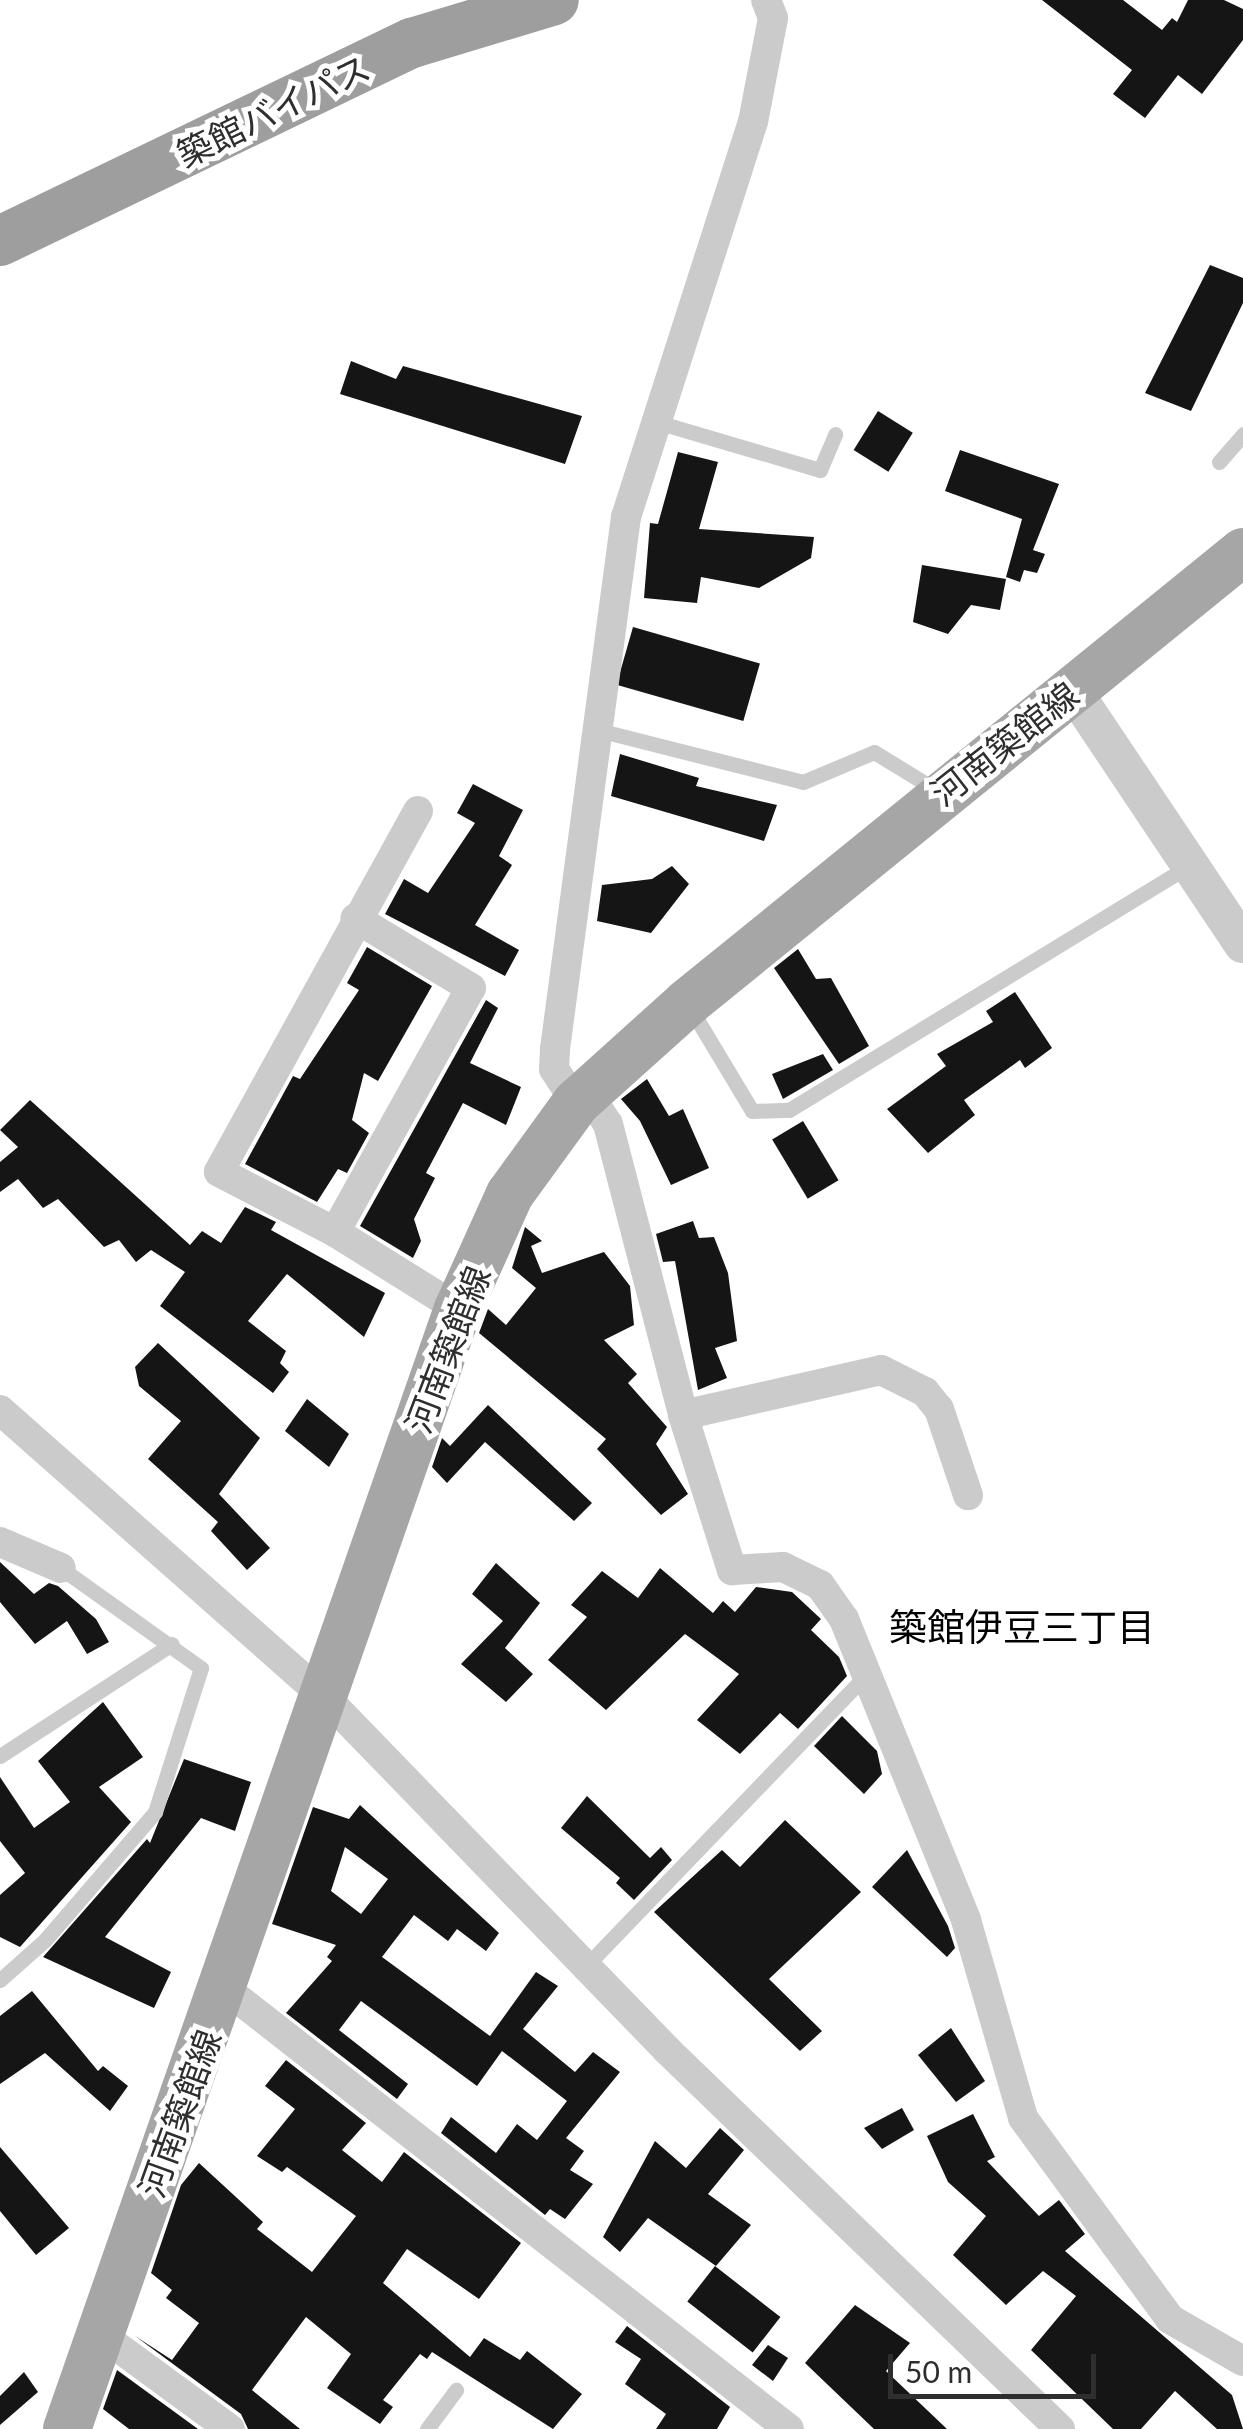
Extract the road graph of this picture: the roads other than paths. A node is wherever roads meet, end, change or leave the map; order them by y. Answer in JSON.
{"nodes":[{"id":1,"x":554,"y":0,"type":"edge"},
{"id":2,"x":766,"y":0,"type":"edge"},
{"id":3,"x":0,"y":241,"type":"edge"},
{"id":4,"x":657,"y":422,"type":"junction"},
{"id":5,"x":835,"y":434,"type":"dead end"},
{"id":6,"x":1243,"y":434,"type":"edge"},
{"id":7,"x":1219,"y":462,"type":"dead end"},
{"id":8,"x":1243,"y":552,"type":"edge"},
{"id":9,"x":1072,"y":690,"type":"junction"},
{"id":10,"x":598,"y":730,"type":"junction"},
{"id":11,"x":941,"y":793,"type":"junction"},
{"id":12,"x":418,"y":811,"type":"dead end"},
{"id":13,"x":1190,"y":865,"type":"junction"},
{"id":14,"x":355,"y":918,"type":"junction"},
{"id":15,"x":1243,"y":944,"type":"edge"},
{"id":16,"x":687,"y":1003,"type":"junction"},
{"id":17,"x":581,"y":1097,"type":"junction"},
{"id":18,"x":335,"y":1232,"type":"junction"},
{"id":19,"x":458,"y":1310,"type":"junction"},
{"id":20,"x":0,"y":1410,"type":"edge"},
{"id":21,"x":683,"y":1415,"type":"junction"},
{"id":22,"x":968,"y":1495,"type":"dead end"},
{"id":23,"x":0,"y":1542,"type":"edge"},
{"id":24,"x":61,"y":1568,"type":"joint"},
{"id":25,"x":172,"y":1644,"type":"junction"},
{"id":26,"x":866,"y":1675,"type":"junction"},
{"id":27,"x":326,"y":1698,"type":"junction"},
{"id":28,"x":0,"y":1756,"type":"edge"},
{"id":29,"x":586,"y":1966,"type":"junction"},
{"id":30,"x":0,"y":1980,"type":"edge"},
{"id":31,"x":223,"y":1987,"type":"junction"},
{"id":32,"x":100,"y":2334,"type":"junction"},
{"id":33,"x":1243,"y":2361,"type":"edge"},
{"id":34,"x":456,"y":2390,"type":"dead end"},
{"id":35,"x":781,"y":2426,"type":"edge"},
{"id":36,"x":67,"y":2429,"type":"edge"},
{"id":37,"x":230,"y":2429,"type":"edge"},
{"id":38,"x":427,"y":2429,"type":"edge"},
{"id":39,"x":1060,"y":2429,"type":"edge"}],
"edges":[{"from":1,"to":3,"type":"highway","name":"築館バイパス"},
{"from":2,"to":4,"type":"street"},
{"from":4,"to":5,"type":"lane"},
{"from":4,"to":10,"type":"street"},
{"from":6,"to":7,"type":"lane"},
{"from":8,"to":9,"type":"main road","name":"河南築館線"},
{"from":9,"to":11,"type":"main road","name":"河南築館線"},
{"from":9,"to":13,"type":"street"},
{"from":10,"to":11,"type":"lane"},
{"from":10,"to":17,"type":"street"},
{"from":11,"to":16,"type":"main road","name":"河南築館線"},
{"from":12,"to":14,"type":"street"},
{"from":13,"to":15,"type":"street"},
{"from":13,"to":16,"type":"lane"},
{"from":14,"to":18,"type":"street"},
{"from":14,"to":18,"type":"street"},
{"from":16,"to":17,"type":"main road","name":"河南築館線"},
{"from":17,"to":19,"type":"main road","name":"河南築館線"},
{"from":17,"to":21,"type":"street"},
{"from":18,"to":19,"type":"street"},
{"from":19,"to":27,"type":"main road","name":"河南築館線"},
{"from":20,"to":27,"type":"street"},
{"from":21,"to":22,"type":"street"},
{"from":21,"to":26,"type":"street"},
{"from":23,"to":24,"type":"street"},
{"from":24,"to":25,"type":"lane"},
{"from":25,"to":28,"type":"lane"},
{"from":25,"to":30,"type":"lane"},
{"from":26,"to":29,"type":"lane"},
{"from":26,"to":33,"type":"street"},
{"from":27,"to":29,"type":"street"},
{"from":27,"to":31,"type":"main road","name":"河南築館線"},
{"from":29,"to":39,"type":"street"},
{"from":31,"to":32,"type":"main road","name":"河南築館線"},
{"from":31,"to":35,"type":"street"},
{"from":32,"to":36,"type":"main road","name":"河南築館線"},
{"from":32,"to":37,"type":"street"},
{"from":34,"to":38,"type":"lane"}]}
